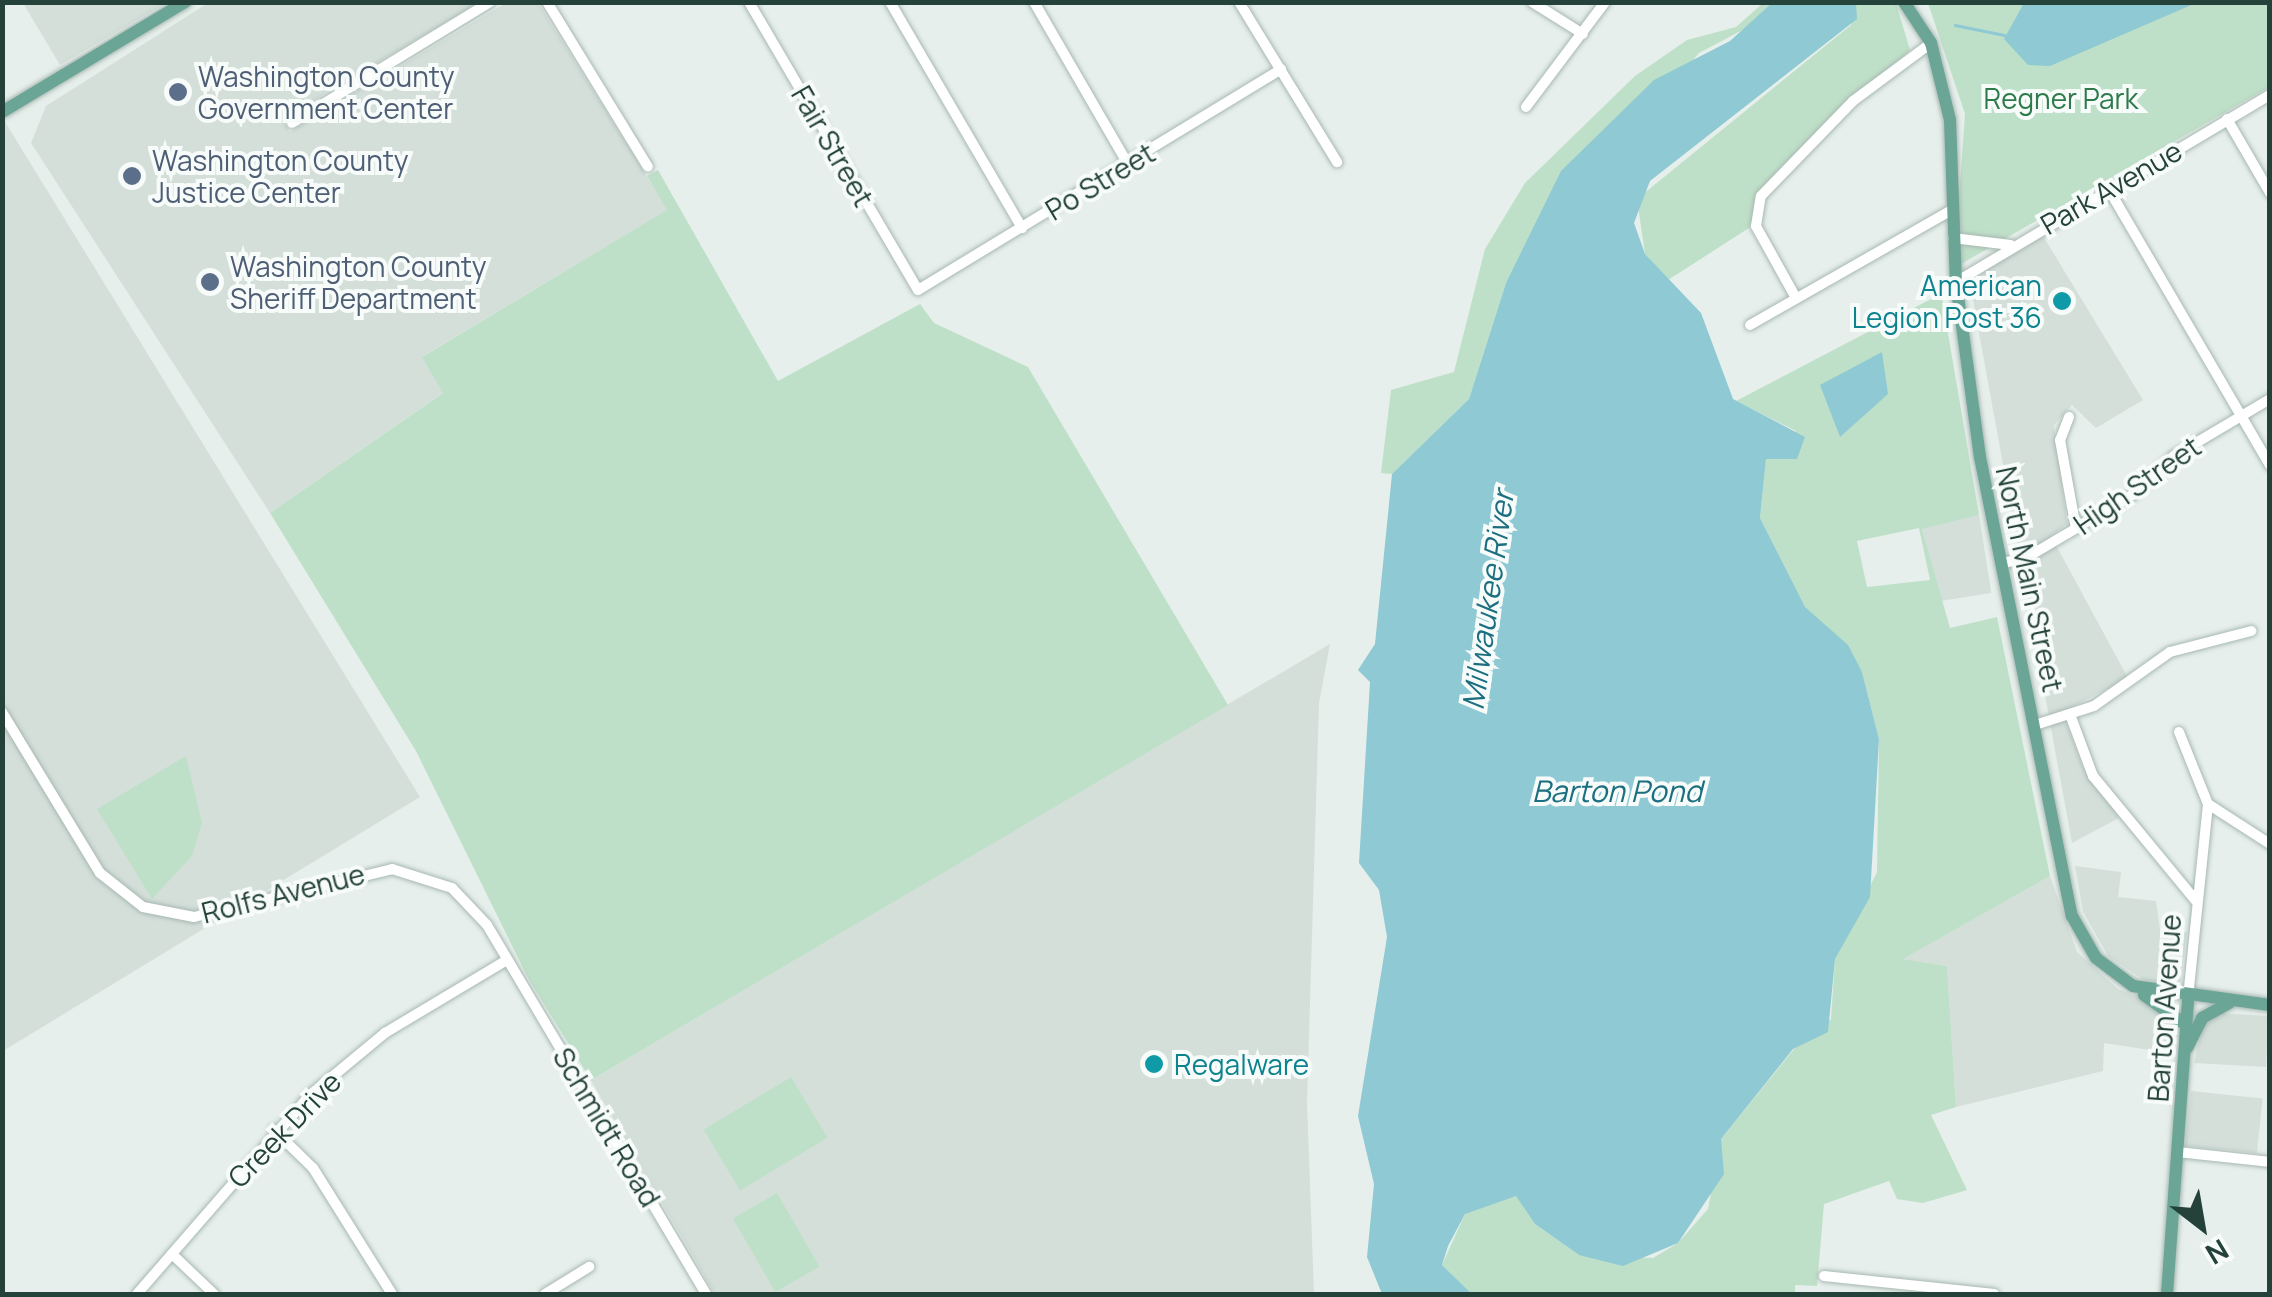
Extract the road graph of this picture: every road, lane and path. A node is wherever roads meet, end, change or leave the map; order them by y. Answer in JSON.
{"nodes":[{"id":1,"x":185,"y":2,"type":"edge"},
{"id":2,"x":490,"y":2,"type":"edge"},
{"id":3,"x":547,"y":2,"type":"edge"},
{"id":4,"x":890,"y":2,"type":"edge"},
{"id":5,"x":1034,"y":2,"type":"edge"},
{"id":6,"x":1239,"y":2,"type":"edge"},
{"id":7,"x":1532,"y":2,"type":"edge"},
{"id":8,"x":1605,"y":2,"type":"edge"},
{"id":9,"x":1904,"y":2,"type":"edge"},
{"id":10,"x":1921,"y":2,"type":"edge"},
{"id":11,"x":749,"y":3,"type":"edge"},
{"id":12,"x":1922,"y":21,"type":"junction"},
{"id":13,"x":1583,"y":34,"type":"junction"},
{"id":14,"x":1931,"y":43,"type":"junction"},
{"id":15,"x":1281,"y":69,"type":"junction"},
{"id":16,"x":2270,"y":95,"type":"edge"},
{"id":17,"x":1526,"y":107,"type":"dead end"},
{"id":18,"x":2,"y":112,"type":"edge"},
{"id":19,"x":2227,"y":119,"type":"junction"},
{"id":20,"x":292,"y":123,"type":"dead end"},
{"id":21,"x":1337,"y":162,"type":"dead end"},
{"id":22,"x":1128,"y":164,"type":"junction"},
{"id":23,"x":648,"y":167,"type":"dead end"},
{"id":24,"x":2108,"y":188,"type":"junction"},
{"id":25,"x":2270,"y":193,"type":"edge"},
{"id":26,"x":1952,"y":210,"type":"junction"},
{"id":27,"x":1022,"y":228,"type":"junction"},
{"id":28,"x":1953,"y":238,"type":"junction"},
{"id":29,"x":2012,"y":245,"type":"junction"},
{"id":30,"x":1956,"y":282,"type":"junction"},
{"id":31,"x":918,"y":290,"type":"joint"},
{"id":32,"x":1796,"y":298,"type":"junction"},
{"id":33,"x":1750,"y":324,"type":"dead end"},
{"id":34,"x":2270,"y":400,"type":"edge"},
{"id":35,"x":2240,"y":416,"type":"junction"},
{"id":36,"x":2070,"y":417,"type":"dead end"},
{"id":37,"x":2270,"y":464,"type":"edge"},
{"id":38,"x":2076,"y":528,"type":"junction"},
{"id":39,"x":2002,"y":563,"type":"junction"},
{"id":40,"x":2251,"y":631,"type":"dead end"},
{"id":41,"x":2,"y":712,"type":"edge"},
{"id":42,"x":2071,"y":717,"type":"junction"},
{"id":43,"x":2035,"y":725,"type":"junction"},
{"id":44,"x":2179,"y":732,"type":"dead end"},
{"id":45,"x":2208,"y":804,"type":"junction"},
{"id":46,"x":2270,"y":844,"type":"edge"},
{"id":47,"x":2196,"y":902,"type":"junction"},
{"id":48,"x":507,"y":960,"type":"junction"},
{"id":49,"x":2132,"y":986,"type":"junction"},
{"id":50,"x":2188,"y":998,"type":"junction"},
{"id":51,"x":2231,"y":1002,"type":"junction"},
{"id":52,"x":2270,"y":1005,"type":"edge"},
{"id":53,"x":2186,"y":1026,"type":"junction"},
{"id":54,"x":2184,"y":1052,"type":"junction"},
{"id":55,"x":274,"y":1130,"type":"junction"},
{"id":56,"x":2178,"y":1152,"type":"junction"},
{"id":57,"x":2270,"y":1162,"type":"edge"},
{"id":58,"x":172,"y":1254,"type":"junction"},
{"id":59,"x":589,"y":1266,"type":"dead end"},
{"id":60,"x":1824,"y":1276,"type":"dead end"},
{"id":61,"x":1858,"y":1281,"type":"junction"},
{"id":62,"x":136,"y":1294,"type":"edge"},
{"id":63,"x":214,"y":1294,"type":"edge"},
{"id":64,"x":392,"y":1294,"type":"edge"},
{"id":65,"x":544,"y":1294,"type":"edge"},
{"id":66,"x":706,"y":1294,"type":"edge"},
{"id":67,"x":1857,"y":1294,"type":"edge"},
{"id":68,"x":1981,"y":1294,"type":"edge"},
{"id":69,"x":1994,"y":1294,"type":"edge"},
{"id":70,"x":2167,"y":1294,"type":"edge"}],
"edges":[{"from":1,"to":18,"type":"main road"},
{"from":2,"to":20,"type":"street"},
{"from":3,"to":23,"type":"street"},
{"from":4,"to":27,"type":"street"},
{"from":5,"to":22,"type":"street"},
{"from":6,"to":15,"type":"street"},
{"from":7,"to":13,"type":"street"},
{"from":8,"to":13,"type":"street"},
{"from":9,"to":12,"type":"main road","name":"North Main Street"},
{"from":10,"to":12,"type":"main road","name":"North Main Street"},
{"from":11,"to":31,"type":"street","name":"Fair Street"},
{"from":12,"to":14,"type":"main road","name":"North Main Street"},
{"from":13,"to":17,"type":"street"},
{"from":14,"to":26,"type":"main road","name":"North Main Street"},
{"from":14,"to":32,"type":"street"},
{"from":15,"to":21,"type":"street"},
{"from":15,"to":22,"type":"street","name":"Po Street"},
{"from":16,"to":19,"type":"street","name":"Park Avenue"},
{"from":19,"to":24,"type":"street","name":"Park Avenue"},
{"from":19,"to":25,"type":"street"},
{"from":22,"to":27,"type":"street","name":"Po Street"},
{"from":24,"to":29,"type":"street","name":"Park Avenue"},
{"from":24,"to":35,"type":"street"},
{"from":26,"to":28,"type":"main road","name":"North Main Street"},
{"from":26,"to":32,"type":"street"},
{"from":27,"to":31,"type":"street","name":"Po Street"},
{"from":28,"to":29,"type":"street"},
{"from":28,"to":30,"type":"main road","name":"North Main Street"},
{"from":29,"to":30,"type":"street","name":"Park Avenue"},
{"from":30,"to":39,"type":"main road","name":"North Main Street"},
{"from":32,"to":33,"type":"street"},
{"from":34,"to":35,"type":"street","name":"High Street"},
{"from":35,"to":37,"type":"street"},
{"from":35,"to":38,"type":"street","name":"High Street"},
{"from":36,"to":38,"type":"street"},
{"from":38,"to":39,"type":"street","name":"High Street"},
{"from":39,"to":43,"type":"main road","name":"North Main Street"},
{"from":40,"to":42,"type":"street"},
{"from":41,"to":48,"type":"street","name":"Rolfs Avenue"},
{"from":42,"to":43,"type":"street"},
{"from":42,"to":47,"type":"street"},
{"from":43,"to":49,"type":"main road","name":"North Main Street"},
{"from":44,"to":45,"type":"street","name":"Barton Avenue"},
{"from":45,"to":46,"type":"street"},
{"from":45,"to":47,"type":"street","name":"Barton Avenue"},
{"from":47,"to":50,"type":"street","name":"Barton Avenue"},
{"from":48,"to":55,"type":"street","name":"Creek Drive"},
{"from":48,"to":66,"type":"street","name":"Schmidt Road"},
{"from":49,"to":50,"type":"main road","name":"North Main Street"},
{"from":49,"to":53,"type":"main road"},
{"from":50,"to":51,"type":"main road","name":"North Main Street"},
{"from":50,"to":53,"type":"main road","name":"Barton Avenue"},
{"from":51,"to":52,"type":"main road","name":"North Main Street"},
{"from":51,"to":54,"type":"main road"},
{"from":53,"to":54,"type":"main road","name":"Barton Avenue"},
{"from":54,"to":56,"type":"main road","name":"Barton Avenue"},
{"from":55,"to":58,"type":"street","name":"Creek Drive"},
{"from":55,"to":64,"type":"street"},
{"from":56,"to":57,"type":"street"},
{"from":56,"to":70,"type":"main road","name":"Barton Avenue"},
{"from":58,"to":62,"type":"street","name":"Creek Drive"},
{"from":58,"to":63,"type":"street"},
{"from":59,"to":65,"type":"street"},
{"from":60,"to":61,"type":"street"},
{"from":61,"to":67,"type":"street"},
{"from":61,"to":68,"type":"street"},
{"from":68,"to":69,"type":"street"}]}
